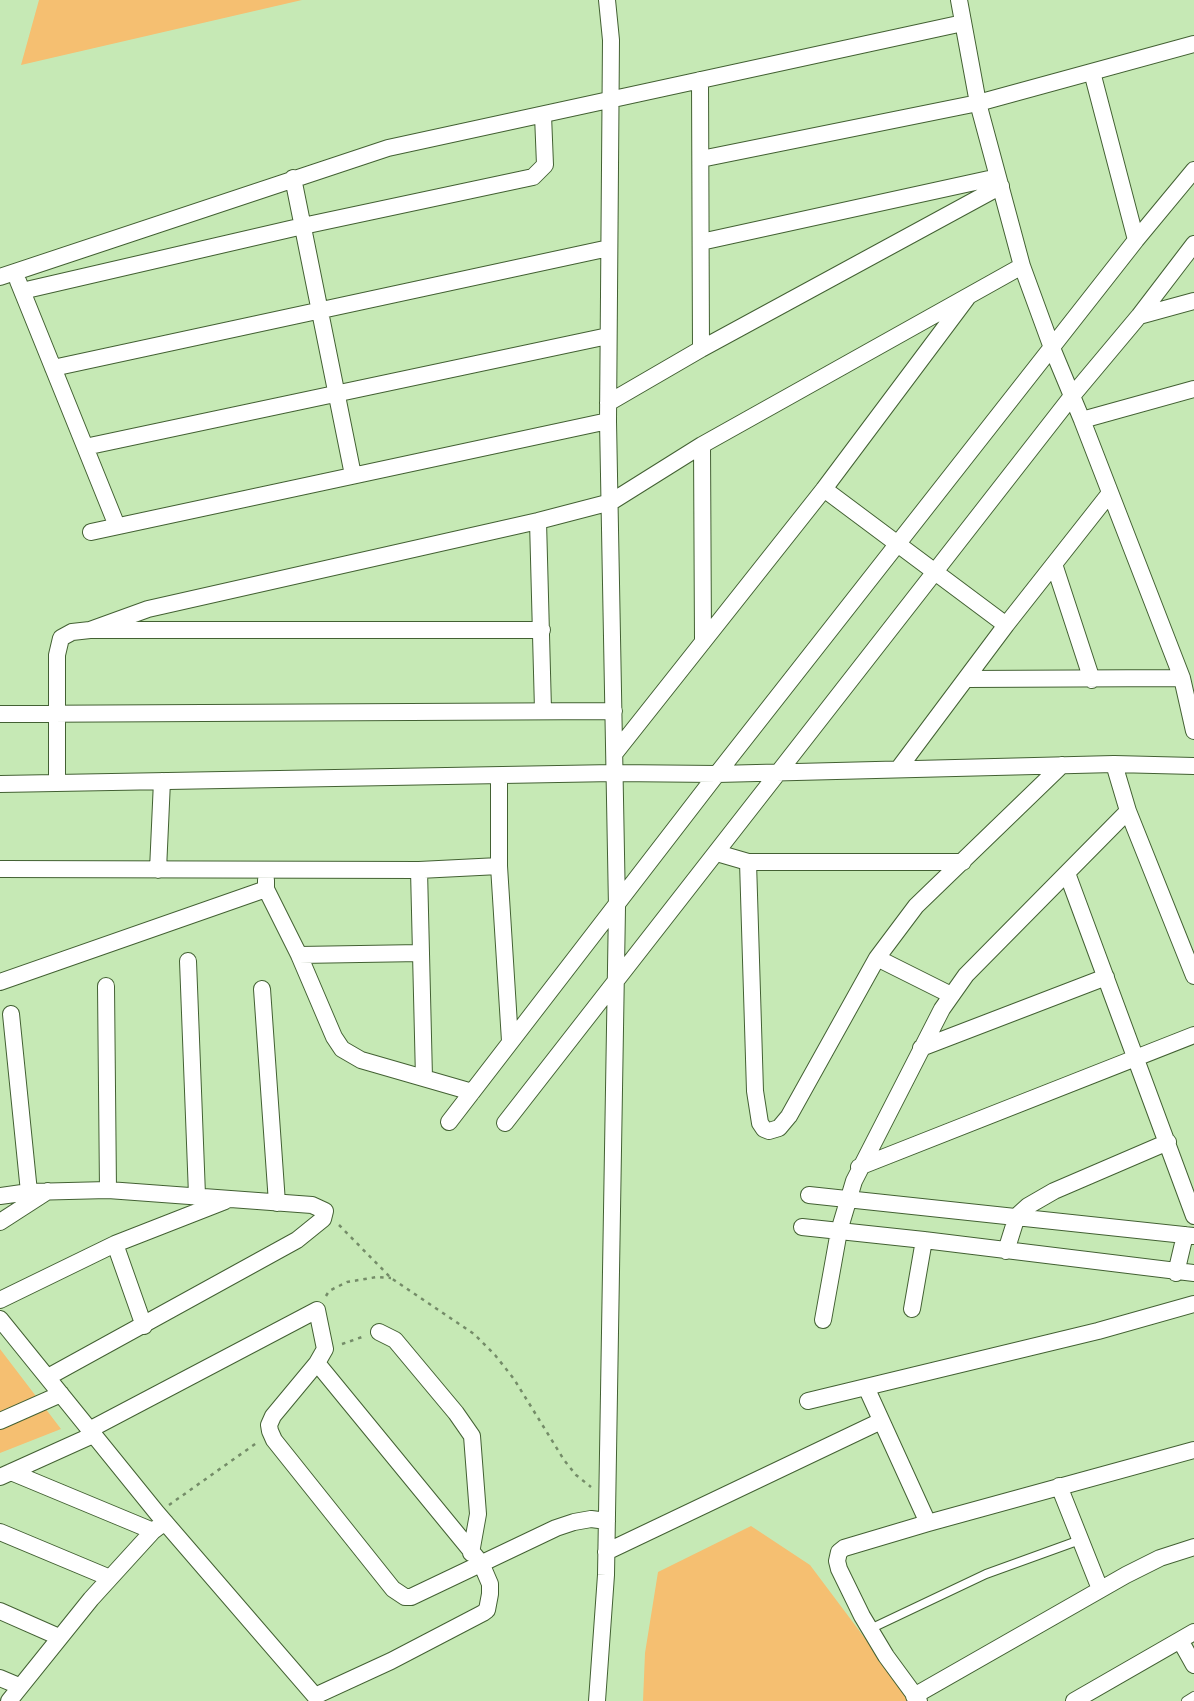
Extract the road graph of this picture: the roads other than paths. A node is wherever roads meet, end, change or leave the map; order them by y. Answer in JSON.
{"nodes":[{"id":1,"x":607,"y":0,"type":"edge"},
{"id":2,"x":959,"y":0,"type":"edge"},
{"id":3,"x":963,"y":23,"type":"junction"},
{"id":4,"x":1194,"y":44,"type":"edge"},
{"id":5,"x":1092,"y":72,"type":"junction"},
{"id":6,"x":700,"y":80,"type":"junction"},
{"id":7,"x":609,"y":101,"type":"junction"},
{"id":8,"x":978,"y":103,"type":"junction"},
{"id":9,"x":543,"y":115,"type":"junction"},
{"id":10,"x":701,"y":159,"type":"junction"},
{"id":11,"x":1194,"y":170,"type":"edge"},
{"id":12,"x":293,"y":178,"type":"junction"},
{"id":13,"x":999,"y":182,"type":"junction"},
{"id":14,"x":303,"y":226,"type":"junction"},
{"id":15,"x":1136,"y":240,"type":"junction"},
{"id":16,"x":701,"y":242,"type":"junction"},
{"id":17,"x":1194,"y":244,"type":"edge"},
{"id":18,"x":95,"y":245,"type":"junction"},
{"id":19,"x":609,"y":248,"type":"junction"},
{"id":20,"x":1023,"y":266,"type":"junction"},
{"id":21,"x":104,"y":272,"type":"junction"},
{"id":22,"x":7,"y":275,"type":"edge"},
{"id":23,"x":22,"y":291,"type":"junction"},
{"id":24,"x":970,"y":293,"type":"junction"},
{"id":25,"x":1194,"y":301,"type":"edge"},
{"id":26,"x":320,"y":310,"type":"junction"},
{"id":27,"x":1139,"y":316,"type":"junction"},
{"id":28,"x":608,"y":336,"type":"junction"},
{"id":29,"x":1052,"y":348,"type":"junction"},
{"id":30,"x":701,"y":349,"type":"junction"},
{"id":31,"x":53,"y":368,"type":"junction"},
{"id":32,"x":1194,"y":389,"type":"edge"},
{"id":33,"x":337,"y":393,"type":"junction"},
{"id":34,"x":1072,"y":396,"type":"junction"},
{"id":35,"x":608,"y":403,"type":"junction"},
{"id":36,"x":1082,"y":420,"type":"junction"},
{"id":37,"x":608,"y":421,"type":"junction"},
{"id":38,"x":702,"y":445,"type":"junction"},
{"id":39,"x":85,"y":447,"type":"junction"},
{"id":40,"x":353,"y":475,"type":"junction"},
{"id":41,"x":824,"y":489,"type":"junction"},
{"id":42,"x":1110,"y":492,"type":"junction"},
{"id":43,"x":611,"y":502,"type":"junction"},
{"id":44,"x":538,"y":521,"type":"junction"},
{"id":45,"x":117,"y":526,"type":"junction"},
{"id":46,"x":91,"y":531,"type":"dead end"},
{"id":47,"x":898,"y":544,"type":"junction"},
{"id":48,"x":1054,"y":564,"type":"junction"},
{"id":49,"x":934,"y":573,"type":"junction"},
{"id":50,"x":1006,"y":625,"type":"junction"},
{"id":51,"x":90,"y":630,"type":"junction"},
{"id":52,"x":541,"y":630,"type":"junction"},
{"id":53,"x":703,"y":642,"type":"junction"},
{"id":54,"x":1182,"y":678,"type":"junction"},
{"id":55,"x":966,"y":679,"type":"junction"},
{"id":56,"x":1092,"y":680,"type":"junction"},
{"id":57,"x":543,"y":710,"type":"junction"},
{"id":58,"x":614,"y":711,"type":"junction"},
{"id":59,"x":0,"y":714,"type":"edge"},
{"id":60,"x":58,"y":715,"type":"junction"},
{"id":61,"x":1194,"y":731,"type":"edge"},
{"id":62,"x":615,"y":753,"type":"junction"},
{"id":63,"x":1114,"y":764,"type":"junction"},
{"id":64,"x":1062,"y":765,"type":"junction"},
{"id":65,"x":1194,"y":766,"type":"edge"},
{"id":66,"x":899,"y":768,"type":"junction"},
{"id":67,"x":779,"y":772,"type":"junction"},
{"id":68,"x":614,"y":773,"type":"junction"},
{"id":69,"x":717,"y":774,"type":"junction"},
{"id":70,"x":499,"y":776,"type":"junction"},
{"id":71,"x":162,"y":781,"type":"junction"},
{"id":72,"x":57,"y":783,"type":"junction"},
{"id":73,"x":0,"y":784,"type":"edge"},
{"id":74,"x":1128,"y":811,"type":"junction"},
{"id":75,"x":717,"y":853,"type":"junction"},
{"id":76,"x":748,"y":862,"type":"junction"},
{"id":77,"x":963,"y":862,"type":"junction"},
{"id":78,"x":499,"y":866,"type":"junction"},
{"id":79,"x":0,"y":869,"type":"edge"},
{"id":80,"x":158,"y":870,"type":"junction"},
{"id":81,"x":265,"y":870,"type":"junction"},
{"id":82,"x":419,"y":870,"type":"junction"},
{"id":83,"x":1067,"y":873,"type":"junction"},
{"id":84,"x":267,"y":890,"type":"junction"},
{"id":85,"x":617,"y":907,"type":"junction"},
{"id":86,"x":421,"y":953,"type":"junction"},
{"id":87,"x":299,"y":955,"type":"junction"},
{"id":88,"x":877,"y":958,"type":"junction"},
{"id":89,"x":188,"y":961,"type":"dead end"},
{"id":90,"x":1194,"y":976,"type":"edge"},
{"id":91,"x":1106,"y":977,"type":"junction"},
{"id":92,"x":616,"y":979,"type":"junction"},
{"id":93,"x":0,"y":982,"type":"edge"},
{"id":94,"x":106,"y":986,"type":"dead end"},
{"id":95,"x":262,"y":989,"type":"dead end"},
{"id":96,"x":951,"y":995,"type":"junction"},
{"id":97,"x":12,"y":1014,"type":"dead end"},
{"id":98,"x":1194,"y":1035,"type":"edge"},
{"id":99,"x":510,"y":1041,"type":"junction"},
{"id":100,"x":921,"y":1048,"type":"junction"},
{"id":101,"x":1136,"y":1058,"type":"junction"},
{"id":102,"x":424,"y":1078,"type":"junction"},
{"id":103,"x":472,"y":1092,"type":"junction"},
{"id":104,"x":449,"y":1122,"type":"dead end"},
{"id":105,"x":505,"y":1123,"type":"dead end"},
{"id":106,"x":1168,"y":1142,"type":"junction"},
{"id":107,"x":859,"y":1167,"type":"junction"},
{"id":108,"x":108,"y":1190,"type":"junction"},
{"id":109,"x":48,"y":1191,"type":"junction"},
{"id":110,"x":29,"y":1192,"type":"junction"},
{"id":111,"x":197,"y":1195,"type":"junction"},
{"id":112,"x":809,"y":1195,"type":"dead end"},
{"id":113,"x":0,"y":1196,"type":"edge"},
{"id":114,"x":848,"y":1198,"type":"junction"},
{"id":115,"x":228,"y":1200,"type":"junction"},
{"id":116,"x":277,"y":1203,"type":"junction"},
{"id":117,"x":1017,"y":1216,"type":"junction"},
{"id":118,"x":1194,"y":1216,"type":"edge"},
{"id":119,"x":0,"y":1222,"type":"edge"},
{"id":120,"x":802,"y":1227,"type":"dead end"},
{"id":121,"x":839,"y":1231,"type":"junction"},
{"id":122,"x":1189,"y":1236,"type":"edge"},
{"id":123,"x":924,"y":1240,"type":"junction"},
{"id":124,"x":115,"y":1244,"type":"junction"},
{"id":125,"x":1006,"y":1251,"type":"junction"},
{"id":126,"x":1176,"y":1273,"type":"junction"},
{"id":127,"x":1194,"y":1273,"type":"edge"},
{"id":128,"x":0,"y":1300,"type":"edge"},
{"id":129,"x":1194,"y":1304,"type":"edge"},
{"id":130,"x":912,"y":1309,"type":"dead end"},
{"id":131,"x":0,"y":1319,"type":"edge"},
{"id":132,"x":823,"y":1320,"type":"dead end"},
{"id":133,"x":144,"y":1326,"type":"junction"},
{"id":134,"x":379,"y":1332,"type":"road end"},
{"id":135,"x":321,"y":1356,"type":"junction"},
{"id":136,"x":48,"y":1377,"type":"junction"},
{"id":137,"x":866,"y":1387,"type":"junction"},
{"id":138,"x":61,"y":1394,"type":"junction"},
{"id":139,"x":808,"y":1401,"type":"dead end"},
{"id":140,"x":0,"y":1421,"type":"edge"},
{"id":141,"x":881,"y":1421,"type":"junction"},
{"id":142,"x":91,"y":1433,"type":"junction"},
{"id":143,"x":1194,"y":1450,"type":"edge"},
{"id":144,"x":6,"y":1475,"type":"edge"},
{"id":145,"x":1059,"y":1486,"type":"junction"},
{"id":146,"x":607,"y":1521,"type":"junction"},
{"id":147,"x":158,"y":1522,"type":"junction"},
{"id":148,"x":928,"y":1523,"type":"junction"},
{"id":149,"x":0,"y":1532,"type":"edge"},
{"id":150,"x":1080,"y":1540,"type":"junction"},
{"id":151,"x":1194,"y":1547,"type":"edge"},
{"id":152,"x":606,"y":1552,"type":"junction"},
{"id":153,"x":476,"y":1558,"type":"junction"},
{"id":154,"x":110,"y":1578,"type":"junction"},
{"id":155,"x":1100,"y":1589,"type":"junction"},
{"id":156,"x":0,"y":1611,"type":"edge"},
{"id":157,"x":870,"y":1629,"type":"junction"},
{"id":158,"x":1187,"y":1636,"type":"edge"},
{"id":159,"x":59,"y":1637,"type":"junction"},
{"id":160,"x":1194,"y":1665,"type":"edge"},
{"id":161,"x":0,"y":1678,"type":"edge"},
{"id":162,"x":19,"y":1686,"type":"junction"},
{"id":163,"x":1194,"y":1696,"type":"edge"},
{"id":164,"x":917,"y":1698,"type":"edge"},
{"id":165,"x":9,"y":1701,"type":"edge"},
{"id":166,"x":597,"y":1701,"type":"edge"},
{"id":167,"x":1074,"y":1701,"type":"edge"},
{"id":168,"x":1186,"y":1701,"type":"edge"}],
"edges":[{"from":1,"to":7,"type":"street"},
{"from":2,"to":3,"type":"street"},
{"from":3,"to":6,"type":"street"},
{"from":3,"to":8,"type":"street"},
{"from":4,"to":5,"type":"street"},
{"from":5,"to":8,"type":"street"},
{"from":5,"to":15,"type":"street"},
{"from":6,"to":7,"type":"street"},
{"from":6,"to":10,"type":"street"},
{"from":7,"to":9,"type":"street"},
{"from":7,"to":19,"type":"street"},
{"from":8,"to":10,"type":"street"},
{"from":8,"to":13,"type":"street"},
{"from":9,"to":12,"type":"street"},
{"from":9,"to":14,"type":"street"},
{"from":10,"to":16,"type":"street"},
{"from":11,"to":15,"type":"street"},
{"from":12,"to":14,"type":"street"},
{"from":12,"to":18,"type":"street"},
{"from":13,"to":16,"type":"street"},
{"from":13,"to":20,"type":"street"},
{"from":13,"to":30,"type":"street"},
{"from":14,"to":21,"type":"street"},
{"from":14,"to":26,"type":"street"},
{"from":15,"to":29,"type":"street"},
{"from":16,"to":30,"type":"street"},
{"from":17,"to":27,"type":"street"},
{"from":18,"to":21,"type":"street"},
{"from":18,"to":22,"type":"street"},
{"from":19,"to":26,"type":"street"},
{"from":19,"to":28,"type":"street"},
{"from":20,"to":24,"type":"street"},
{"from":20,"to":29,"type":"street"},
{"from":21,"to":23,"type":"street"},
{"from":22,"to":23,"type":"street"},
{"from":23,"to":31,"type":"street"},
{"from":24,"to":38,"type":"street"},
{"from":24,"to":41,"type":"street"},
{"from":25,"to":27,"type":"street"},
{"from":26,"to":31,"type":"street"},
{"from":26,"to":33,"type":"street"},
{"from":27,"to":34,"type":"street"},
{"from":28,"to":33,"type":"street"},
{"from":28,"to":35,"type":"street"},
{"from":29,"to":34,"type":"street"},
{"from":29,"to":47,"type":"street"},
{"from":30,"to":35,"type":"street"},
{"from":31,"to":39,"type":"street"},
{"from":32,"to":36,"type":"street"},
{"from":33,"to":39,"type":"street"},
{"from":33,"to":40,"type":"street"},
{"from":34,"to":36,"type":"street"},
{"from":34,"to":49,"type":"street"},
{"from":35,"to":37,"type":"street"},
{"from":36,"to":42,"type":"street"},
{"from":37,"to":40,"type":"street"},
{"from":37,"to":43,"type":"street"},
{"from":38,"to":43,"type":"street"},
{"from":38,"to":53,"type":"street"},
{"from":39,"to":45,"type":"street"},
{"from":40,"to":45,"type":"street"},
{"from":41,"to":47,"type":"street"},
{"from":41,"to":53,"type":"street"},
{"from":42,"to":48,"type":"street"},
{"from":42,"to":54,"type":"street"},
{"from":43,"to":44,"type":"street"},
{"from":43,"to":58,"type":"street"},
{"from":44,"to":51,"type":"street"},
{"from":44,"to":52,"type":"street"},
{"from":45,"to":46,"type":"street"},
{"from":47,"to":49,"type":"street"},
{"from":47,"to":69,"type":"street"},
{"from":48,"to":50,"type":"street"},
{"from":48,"to":56,"type":"street"},
{"from":49,"to":50,"type":"street"},
{"from":49,"to":67,"type":"street"},
{"from":50,"to":55,"type":"street"},
{"from":51,"to":52,"type":"street"},
{"from":51,"to":60,"type":"street"},
{"from":52,"to":57,"type":"street"},
{"from":53,"to":62,"type":"street"},
{"from":54,"to":56,"type":"street"},
{"from":54,"to":61,"type":"street"},
{"from":55,"to":56,"type":"street"},
{"from":55,"to":66,"type":"street"},
{"from":57,"to":58,"type":"street"},
{"from":57,"to":60,"type":"street"},
{"from":58,"to":62,"type":"street"},
{"from":59,"to":60,"type":"street"},
{"from":60,"to":72,"type":"street"},
{"from":62,"to":68,"type":"street"},
{"from":63,"to":64,"type":"street"},
{"from":63,"to":65,"type":"street"},
{"from":63,"to":74,"type":"street"},
{"from":64,"to":66,"type":"street"},
{"from":64,"to":77,"type":"street"},
{"from":66,"to":67,"type":"street"},
{"from":67,"to":69,"type":"street"},
{"from":67,"to":75,"type":"street"},
{"from":68,"to":69,"type":"street"},
{"from":68,"to":70,"type":"street"},
{"from":68,"to":85,"type":"street"},
{"from":69,"to":85,"type":"street"},
{"from":70,"to":71,"type":"street"},
{"from":70,"to":78,"type":"street"},
{"from":71,"to":72,"type":"street"},
{"from":71,"to":80,"type":"street"},
{"from":72,"to":73,"type":"street"},
{"from":74,"to":83,"type":"street"},
{"from":74,"to":90,"type":"street"},
{"from":75,"to":76,"type":"street"},
{"from":75,"to":92,"type":"street"},
{"from":76,"to":77,"type":"street"},
{"from":76,"to":88,"type":"street"},
{"from":77,"to":88,"type":"street"},
{"from":78,"to":82,"type":"street"},
{"from":78,"to":99,"type":"street"},
{"from":79,"to":80,"type":"street"},
{"from":80,"to":81,"type":"street"},
{"from":81,"to":82,"type":"street"},
{"from":81,"to":84,"type":"street"},
{"from":82,"to":86,"type":"street"},
{"from":83,"to":91,"type":"street"},
{"from":83,"to":96,"type":"street"},
{"from":84,"to":87,"type":"street"},
{"from":84,"to":93,"type":"street"},
{"from":85,"to":92,"type":"street"},
{"from":85,"to":99,"type":"street"},
{"from":86,"to":87,"type":"street"},
{"from":86,"to":102,"type":"street"},
{"from":87,"to":102,"type":"street"},
{"from":88,"to":96,"type":"street"},
{"from":89,"to":111,"type":"street"},
{"from":91,"to":100,"type":"street"},
{"from":91,"to":101,"type":"street"},
{"from":92,"to":105,"type":"street"},
{"from":92,"to":146,"type":"street"},
{"from":94,"to":108,"type":"street"},
{"from":95,"to":116,"type":"street"},
{"from":96,"to":100,"type":"street"},
{"from":97,"to":110,"type":"street"},
{"from":98,"to":101,"type":"street"},
{"from":99,"to":103,"type":"street"},
{"from":100,"to":107,"type":"street"},
{"from":101,"to":106,"type":"street"},
{"from":101,"to":107,"type":"street"},
{"from":102,"to":103,"type":"street"},
{"from":103,"to":104,"type":"street"},
{"from":106,"to":117,"type":"street"},
{"from":106,"to":118,"type":"street"},
{"from":107,"to":114,"type":"street"},
{"from":108,"to":109,"type":"street"},
{"from":108,"to":111,"type":"street"},
{"from":109,"to":110,"type":"street"},
{"from":109,"to":119,"type":"street"},
{"from":110,"to":113,"type":"street"},
{"from":111,"to":115,"type":"street"},
{"from":112,"to":114,"type":"street"},
{"from":114,"to":117,"type":"street"},
{"from":114,"to":121,"type":"street"},
{"from":115,"to":116,"type":"street"},
{"from":115,"to":124,"type":"street"},
{"from":116,"to":133,"type":"street"},
{"from":117,"to":122,"type":"street"},
{"from":117,"to":125,"type":"street"},
{"from":120,"to":121,"type":"street"},
{"from":121,"to":123,"type":"street"},
{"from":121,"to":132,"type":"street"},
{"from":122,"to":126,"type":"street"},
{"from":123,"to":125,"type":"street"},
{"from":123,"to":130,"type":"street"},
{"from":124,"to":128,"type":"street"},
{"from":124,"to":133,"type":"street"},
{"from":125,"to":126,"type":"street"},
{"from":126,"to":127,"type":"street"},
{"from":129,"to":137,"type":"street"},
{"from":131,"to":136,"type":"street"},
{"from":133,"to":136,"type":"street"},
{"from":134,"to":153,"type":"street"},
{"from":135,"to":142,"type":"street"},
{"from":135,"to":153,"type":"street"},
{"from":135,"to":153,"type":"street"},
{"from":136,"to":138,"type":"street"},
{"from":137,"to":139,"type":"street"},
{"from":137,"to":141,"type":"street"},
{"from":138,"to":140,"type":"street"},
{"from":138,"to":142,"type":"street"},
{"from":141,"to":148,"type":"street"},
{"from":141,"to":152,"type":"street"},
{"from":142,"to":144,"type":"street"},
{"from":142,"to":147,"type":"street"},
{"from":143,"to":145,"type":"street"},
{"from":144,"to":147,"type":"street"},
{"from":145,"to":148,"type":"street"},
{"from":145,"to":150,"type":"street"},
{"from":146,"to":152,"type":"street"},
{"from":146,"to":153,"type":"street"},
{"from":147,"to":153,"type":"street"},
{"from":147,"to":154,"type":"street"},
{"from":148,"to":157,"type":"street"},
{"from":149,"to":154,"type":"street"},
{"from":150,"to":155,"type":"street"},
{"from":150,"to":157,"type":"lane"},
{"from":151,"to":155,"type":"street"},
{"from":152,"to":166,"type":"street"},
{"from":154,"to":159,"type":"street"},
{"from":155,"to":164,"type":"street"},
{"from":156,"to":159,"type":"street"},
{"from":157,"to":164,"type":"street"},
{"from":158,"to":160,"type":"street"},
{"from":158,"to":167,"type":"street"},
{"from":159,"to":162,"type":"street"},
{"from":161,"to":162,"type":"street"},
{"from":162,"to":165,"type":"street"},
{"from":163,"to":168,"type":"lane"}]}
